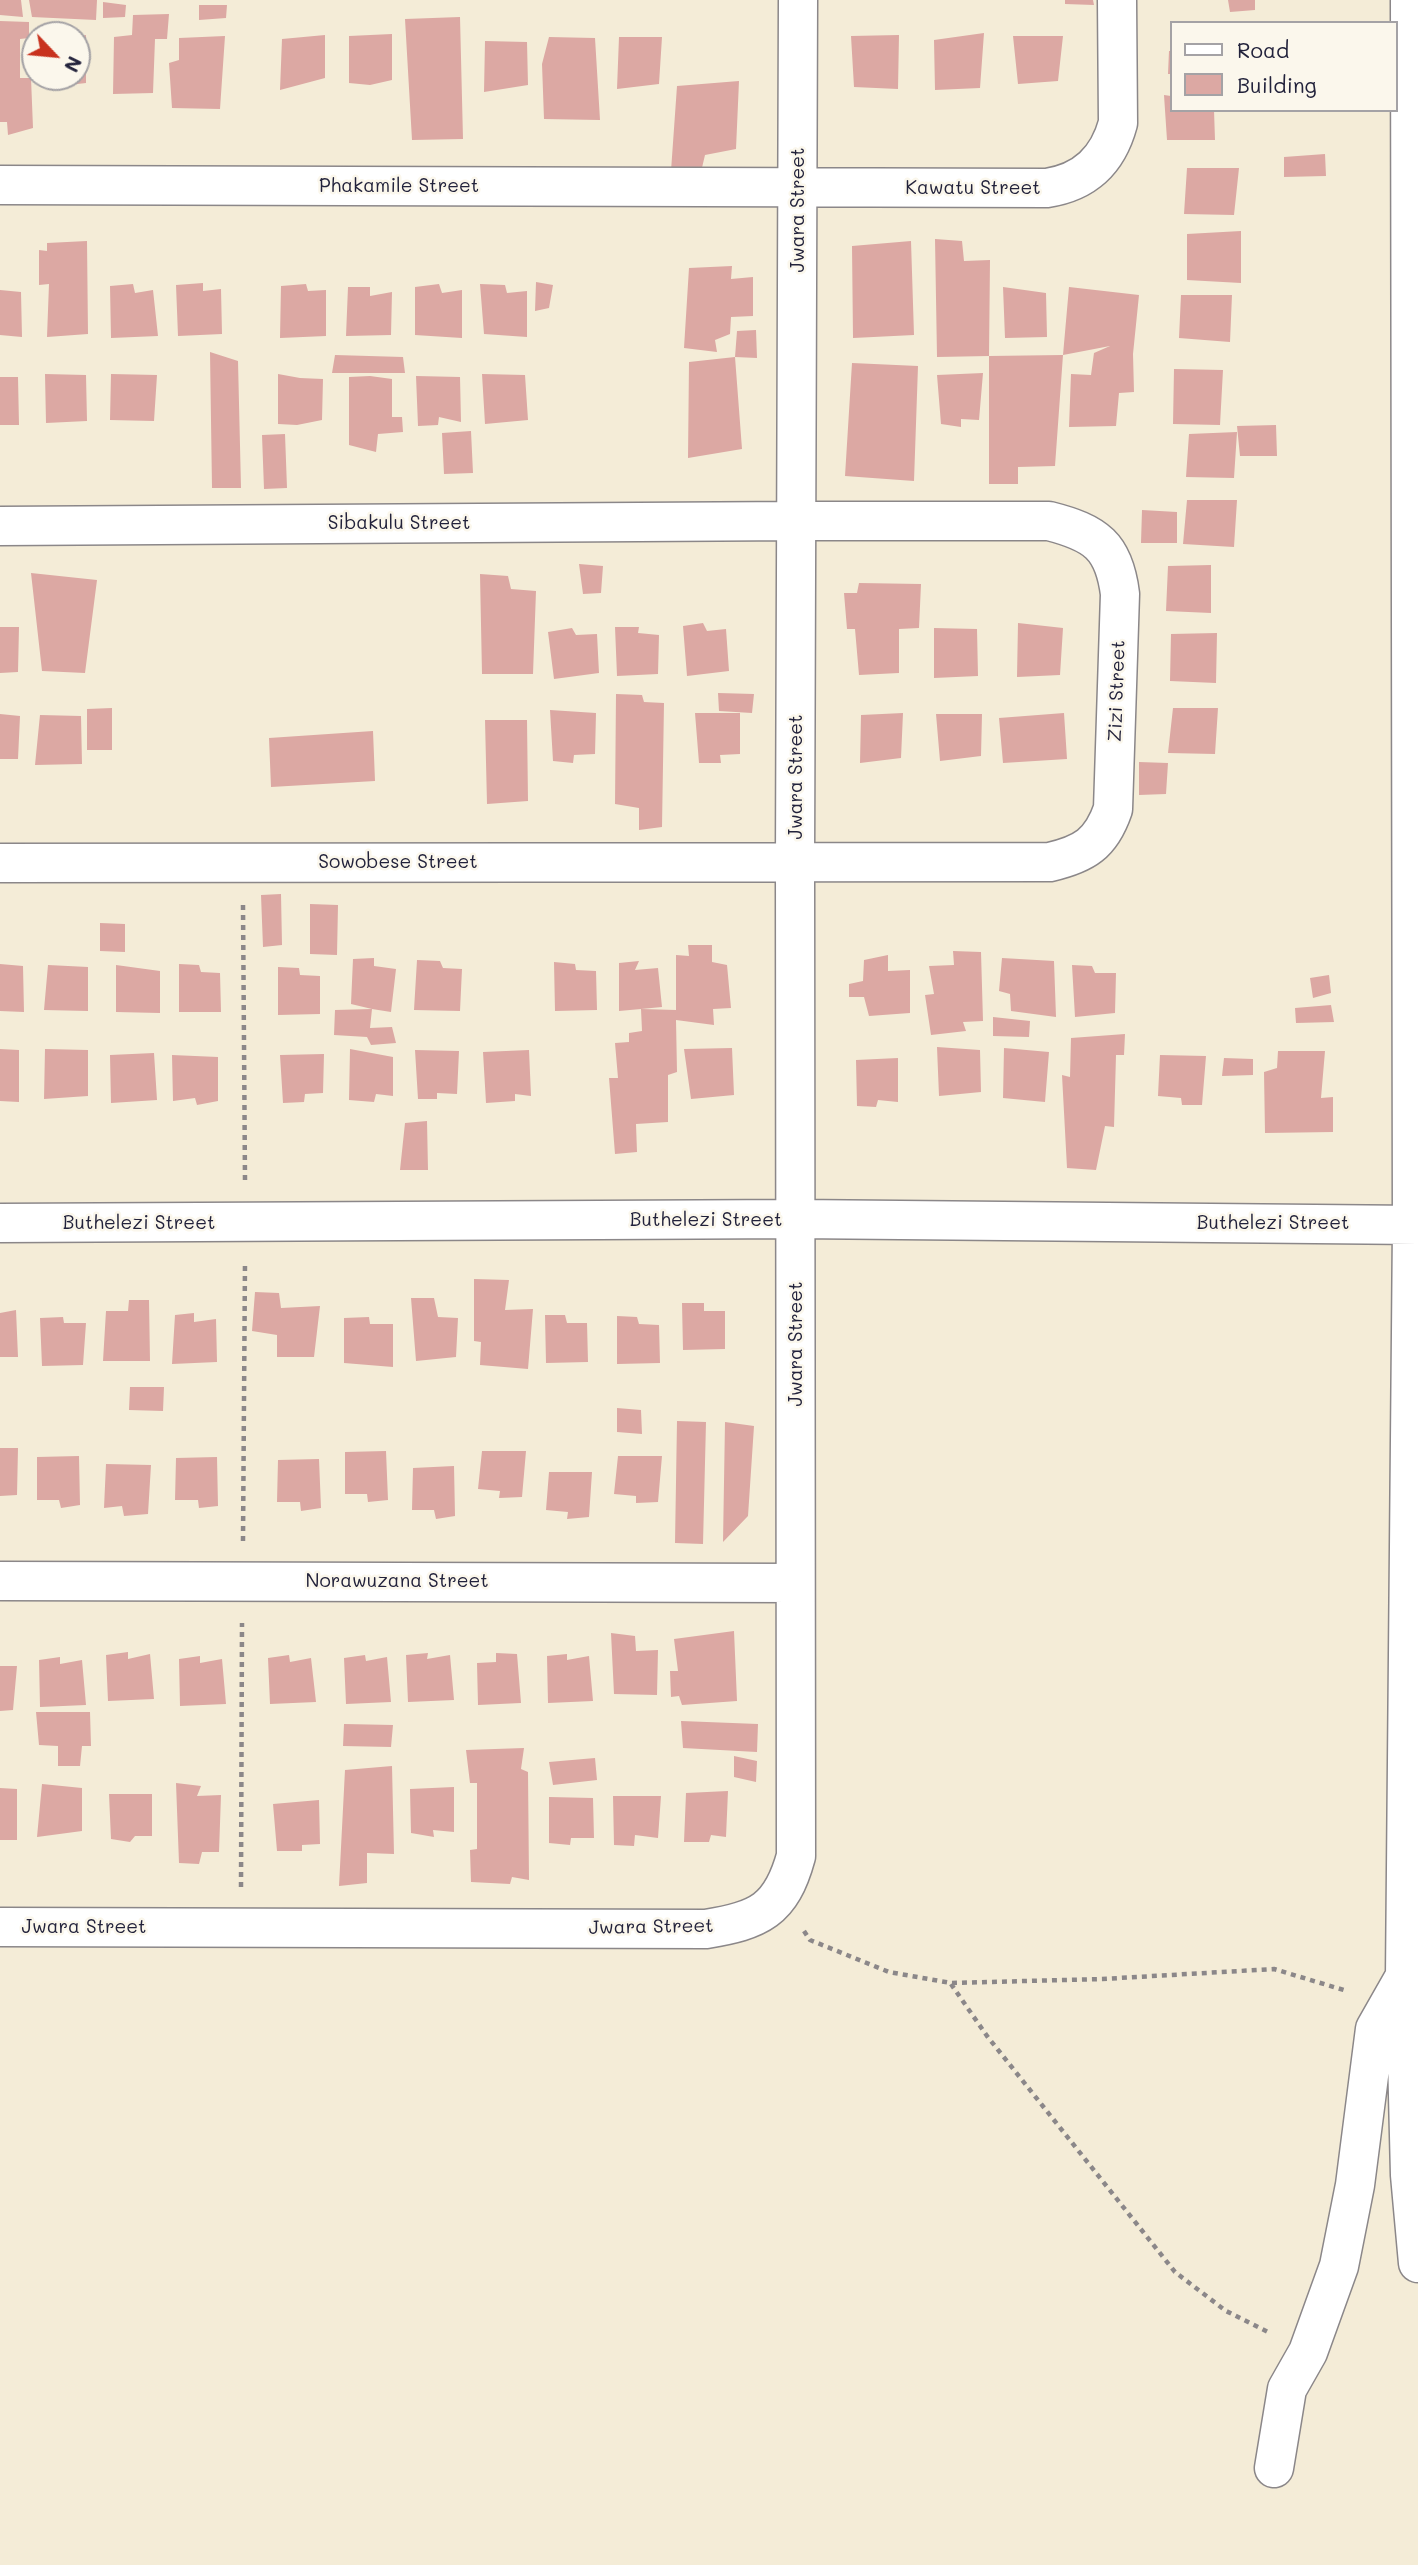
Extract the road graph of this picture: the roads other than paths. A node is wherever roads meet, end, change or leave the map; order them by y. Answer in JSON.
{"nodes":[{"id":1,"x":798,"y":0,"type":"edge"},
{"id":2,"x":1117,"y":0,"type":"edge"},
{"id":3,"x":1410,"y":0,"type":"edge"},
{"id":4,"x":0,"y":185,"type":"edge"},
{"id":5,"x":799,"y":187,"type":"junction"},
{"id":6,"x":798,"y":521,"type":"junction"},
{"id":7,"x":0,"y":526,"type":"edge"},
{"id":8,"x":795,"y":861,"type":"junction"},
{"id":9,"x":0,"y":863,"type":"edge"},
{"id":10,"x":797,"y":1219,"type":"junction"},
{"id":11,"x":0,"y":1223,"type":"edge"},
{"id":12,"x":1415,"y":1225,"type":"edge"},
{"id":13,"x":0,"y":1581,"type":"edge"},
{"id":14,"x":795,"y":1583,"type":"junction"},
{"id":15,"x":0,"y":1927,"type":"edge"},
{"id":16,"x":1396,"y":1991,"type":"junction"},
{"id":17,"x":1418,"y":2263,"type":"edge"},
{"id":18,"x":1274,"y":2468,"type":"dead end"}],
"edges":[{"from":1,"to":5,"type":"street","name":"Jwara Street"},
{"from":2,"to":5,"type":"street","name":"Kawatu Street"},
{"from":3,"to":12,"type":"street"},
{"from":4,"to":5,"type":"street","name":"Phakamile Street"},
{"from":5,"to":6,"type":"street","name":"Jwara Street"},
{"from":6,"to":7,"type":"street","name":"Sibakulu Street"},
{"from":6,"to":8,"type":"street","name":"Jwara Street"},
{"from":6,"to":8,"type":"street","name":"Zizi Street"},
{"from":8,"to":9,"type":"street","name":"Sowobese Street"},
{"from":8,"to":10,"type":"street","name":"Jwara Street"},
{"from":10,"to":11,"type":"street","name":"Buthelezi Street"},
{"from":10,"to":12,"type":"street","name":"Buthelezi Street"},
{"from":10,"to":14,"type":"street","name":"Jwara Street"},
{"from":12,"to":16,"type":"street"},
{"from":13,"to":14,"type":"street","name":"Norawuzana Street"},
{"from":14,"to":15,"type":"street","name":"Jwara Street"},
{"from":16,"to":17,"type":"street"},
{"from":16,"to":18,"type":"street"}]}
